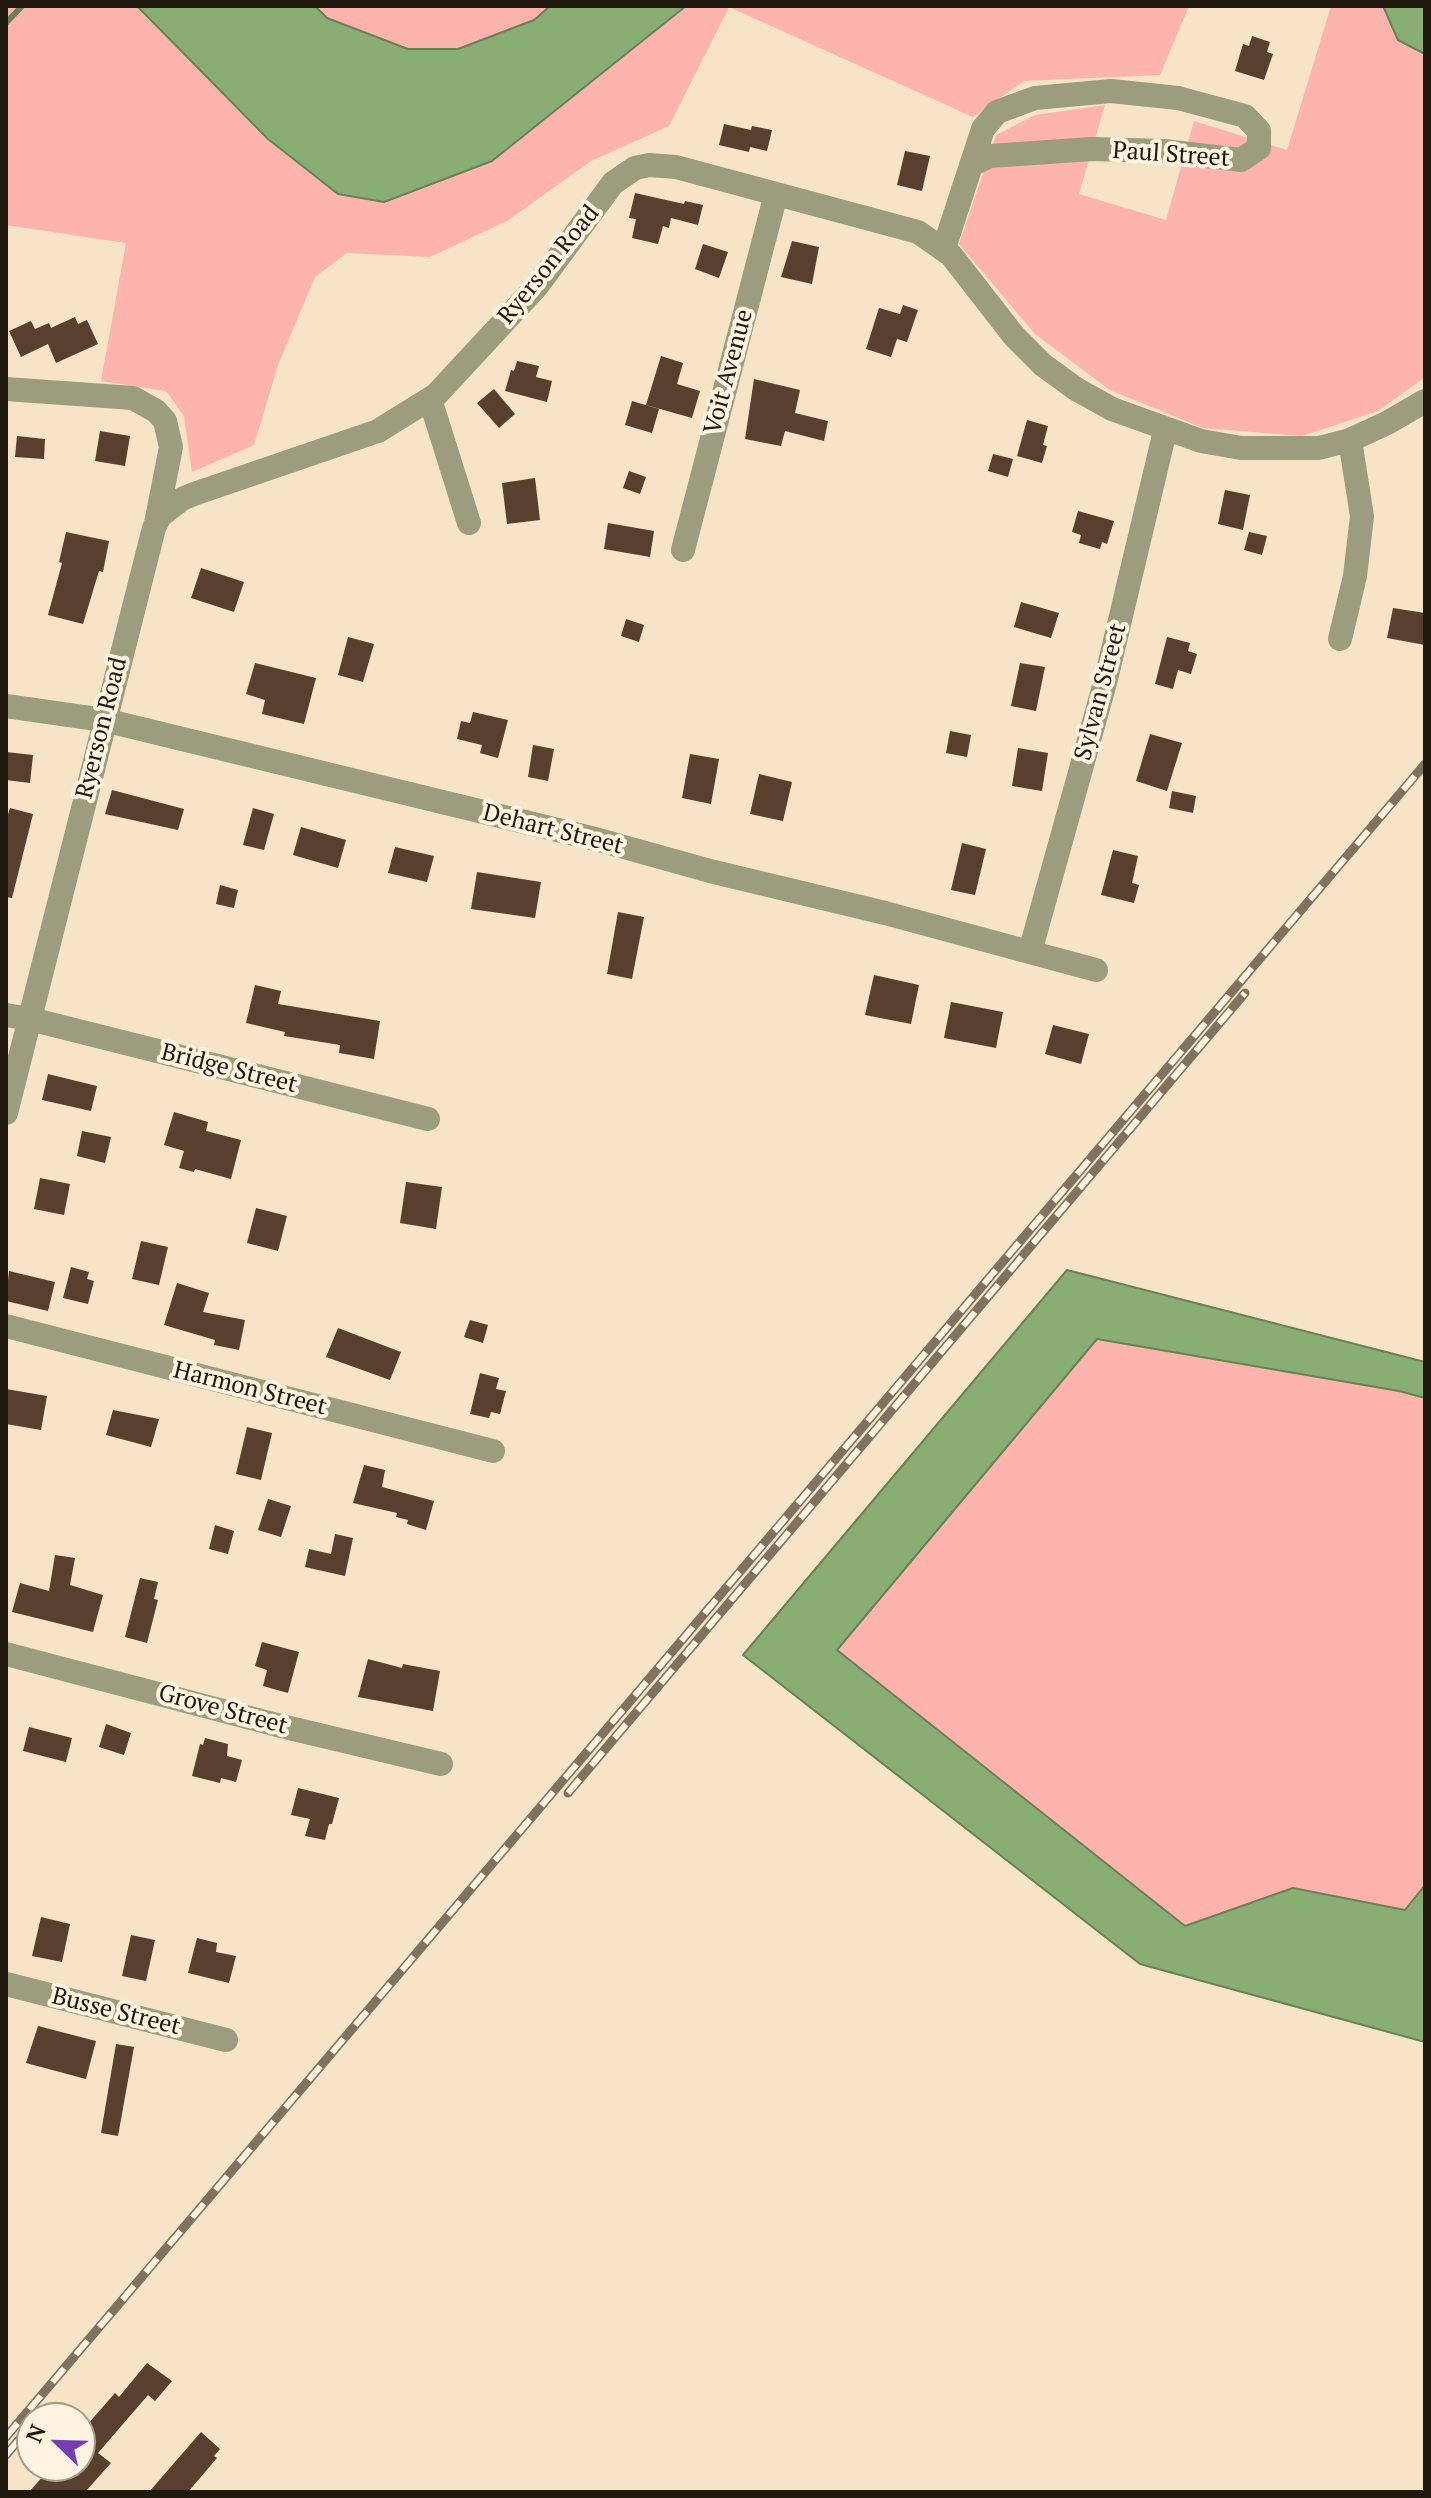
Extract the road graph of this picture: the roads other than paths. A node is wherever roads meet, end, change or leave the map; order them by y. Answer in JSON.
{"nodes":[{"id":1,"x":971,"y":165,"type":"junction"},
{"id":2,"x":776,"y":194,"type":"junction"},
{"id":3,"x":944,"y":248,"type":"junction"},
{"id":4,"x":6,"y":389,"type":"edge"},
{"id":5,"x":430,"y":399,"type":"junction"},
{"id":6,"x":1425,"y":401,"type":"edge"},
{"id":7,"x":1165,"y":431,"type":"junction"},
{"id":8,"x":1350,"y":440,"type":"junction"},
{"id":9,"x":469,"y":523,"type":"dead end"},
{"id":10,"x":155,"y":525,"type":"junction"},
{"id":11,"x":683,"y":550,"type":"dead end"},
{"id":12,"x":1340,"y":639,"type":"dead end"},
{"id":13,"x":6,"y":706,"type":"edge"},
{"id":14,"x":104,"y":720,"type":"junction"},
{"id":15,"x":1030,"y":952,"type":"junction"},
{"id":16,"x":1096,"y":970,"type":"dead end"},
{"id":17,"x":18,"y":1017,"type":"edge"},
{"id":18,"x":6,"y":1113,"type":"edge"},
{"id":19,"x":428,"y":1119,"type":"dead end"},
{"id":20,"x":6,"y":1326,"type":"edge"},
{"id":21,"x":493,"y":1451,"type":"dead end"},
{"id":22,"x":6,"y":1654,"type":"edge"},
{"id":23,"x":441,"y":1764,"type":"dead end"},
{"id":24,"x":6,"y":1984,"type":"edge"},
{"id":25,"x":226,"y":2040,"type":"dead end"}],
"edges":[{"from":1,"to":1,"type":"street","name":"Paul Street"},
{"from":1,"to":3,"type":"street","name":"Paul Street"},
{"from":2,"to":3,"type":"street","name":"Ryerson Road"},
{"from":2,"to":5,"type":"street","name":"Ryerson Road"},
{"from":2,"to":11,"type":"street","name":"Voit Avenue"},
{"from":3,"to":7,"type":"street","name":"Ryerson Road"},
{"from":4,"to":10,"type":"street"},
{"from":5,"to":9,"type":"street"},
{"from":5,"to":10,"type":"street","name":"Ryerson Road"},
{"from":6,"to":8,"type":"street","name":"Ryerson Road"},
{"from":7,"to":8,"type":"street","name":"Ryerson Road"},
{"from":7,"to":15,"type":"street","name":"Sylvan Street"},
{"from":8,"to":12,"type":"street"},
{"from":10,"to":14,"type":"street","name":"Ryerson Road"},
{"from":13,"to":14,"type":"street","name":"Dehart Street"},
{"from":14,"to":15,"type":"street","name":"Dehart Street"},
{"from":14,"to":17,"type":"street","name":"Ryerson Road"},
{"from":15,"to":16,"type":"street","name":"Dehart Street"},
{"from":17,"to":18,"type":"street","name":"Ryerson Road"},
{"from":17,"to":19,"type":"street","name":"Bridge Street"},
{"from":20,"to":21,"type":"street","name":"Harmon Street"},
{"from":22,"to":23,"type":"street","name":"Grove Street"},
{"from":24,"to":25,"type":"street","name":"Busse Street"}]}
